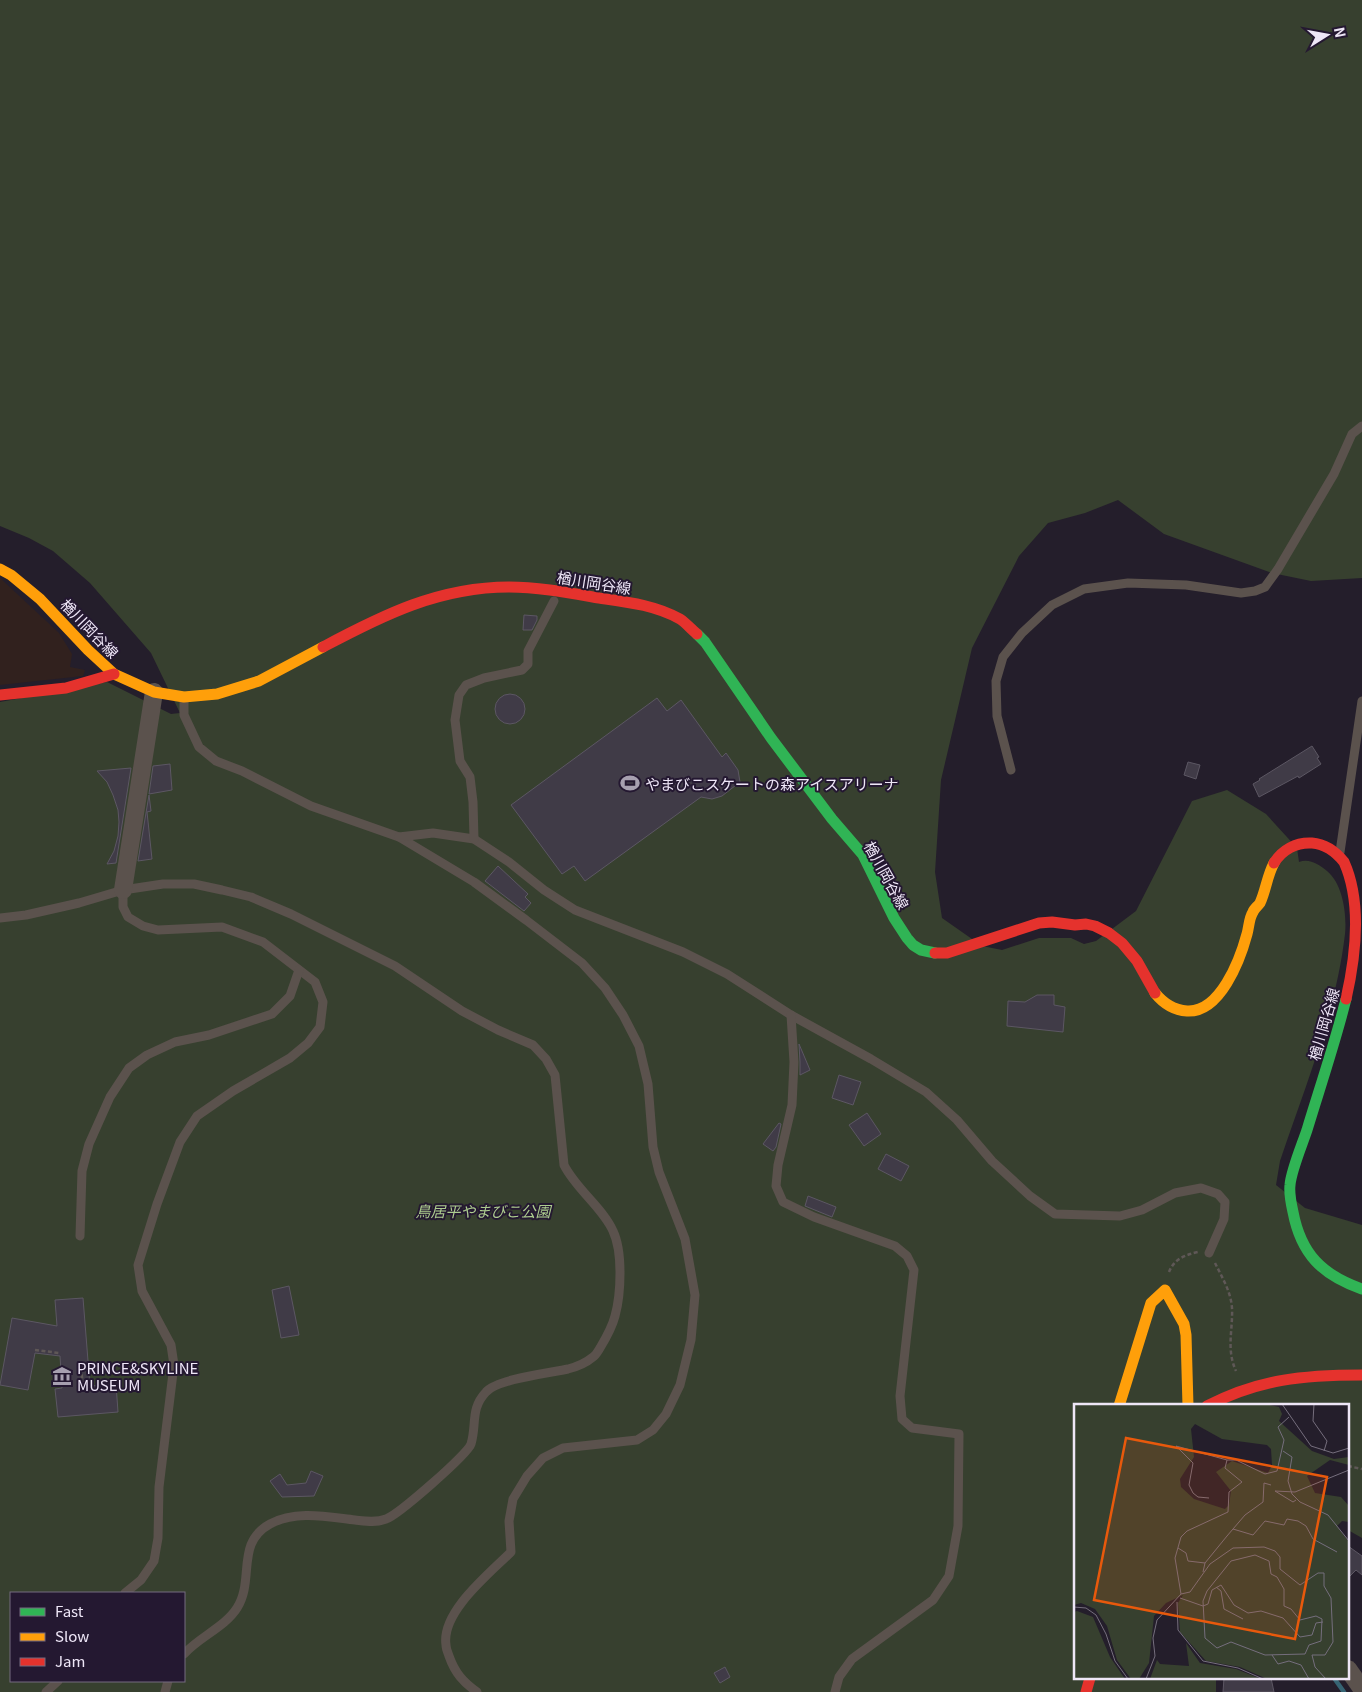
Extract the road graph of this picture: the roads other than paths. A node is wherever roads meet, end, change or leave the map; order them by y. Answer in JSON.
{"nodes":[{"id":1,"x":1362,"y":426,"type":"edge"},
{"id":2,"x":0,"y":569,"type":"edge"},
{"id":3,"x":554,"y":601,"type":"dead end"},
{"id":4,"x":114,"y":674,"type":"junction"},
{"id":5,"x":154,"y":692,"type":"junction"},
{"id":6,"x":0,"y":695,"type":"edge"},
{"id":7,"x":184,"y":697,"type":"junction"},
{"id":8,"x":1362,"y":701,"type":"edge"},
{"id":9,"x":1011,"y":770,"type":"dead end"},
{"id":10,"x":399,"y":837,"type":"junction"},
{"id":11,"x":474,"y":839,"type":"junction"},
{"id":12,"x":1340,"y":857,"type":"junction"},
{"id":13,"x":123,"y":890,"type":"junction"},
{"id":14,"x":1259,"y":905,"type":"junction"},
{"id":15,"x":0,"y":918,"type":"edge"},
{"id":16,"x":1074,"y":925,"type":"junction"},
{"id":17,"x":1089,"y":936,"type":"dead end"},
{"id":18,"x":299,"y":970,"type":"junction"},
{"id":19,"x":1213,"y":1014,"type":"dead end"},
{"id":20,"x":791,"y":1015,"type":"junction"},
{"id":21,"x":80,"y":1236,"type":"dead end"},
{"id":22,"x":1209,"y":1253,"type":"road end"},
{"id":23,"x":1362,"y":1289,"type":"edge"},
{"id":24,"x":1362,"y":1375,"type":"edge"},
{"id":25,"x":1120,"y":1404,"type":"edge"},
{"id":26,"x":1188,"y":1404,"type":"edge"},
{"id":27,"x":1211,"y":1404,"type":"edge"},
{"id":28,"x":127,"y":1592,"type":"edge"},
{"id":29,"x":185,"y":1653,"type":"edge"},
{"id":30,"x":1350,"y":1672,"type":"edge"},
{"id":31,"x":57,"y":1682,"type":"edge"},
{"id":32,"x":1362,"y":1689,"type":"edge"},
{"id":33,"x":46,"y":1692,"type":"edge"},
{"id":34,"x":477,"y":1692,"type":"edge"},
{"id":35,"x":835,"y":1692,"type":"edge"}],
"edges":[{"from":1,"to":9,"type":"lane"},
{"from":2,"to":4,"type":"main road","name":"楢川岡谷線"},
{"from":3,"to":11,"type":"lane"},
{"from":4,"to":5,"type":"main road","name":"楢川岡谷線"},
{"from":4,"to":6,"type":"main road"},
{"from":5,"to":7,"type":"main road","name":"楢川岡谷線"},
{"from":5,"to":13,"type":"street"},
{"from":7,"to":10,"type":"lane"},
{"from":7,"to":16,"type":"main road","name":"楢川岡谷線"},
{"from":8,"to":12,"type":"lane"},
{"from":10,"to":11,"type":"lane"},
{"from":10,"to":34,"type":"lane"},
{"from":11,"to":20,"type":"lane"},
{"from":12,"to":14,"type":"main road","name":"楢川岡谷線"},
{"from":12,"to":23,"type":"main road","name":"楢川岡谷線"},
{"from":13,"to":15,"type":"lane"},
{"from":13,"to":18,"type":"lane"},
{"from":13,"to":29,"type":"lane"},
{"from":14,"to":16,"type":"main road","name":"楢川岡谷線"},
{"from":14,"to":19,"type":"main road","name":"楢川岡谷線"},
{"from":16,"to":17,"type":"main road","name":"楢川岡谷線"},
{"from":18,"to":21,"type":"lane"},
{"from":18,"to":28,"type":"lane"},
{"from":20,"to":22,"type":"lane"},
{"from":20,"to":35,"type":"lane"},
{"from":24,"to":27,"type":"main road"},
{"from":25,"to":26,"type":"main road"},
{"from":30,"to":32,"type":"street"},
{"from":31,"to":33,"type":"lane"}]}
